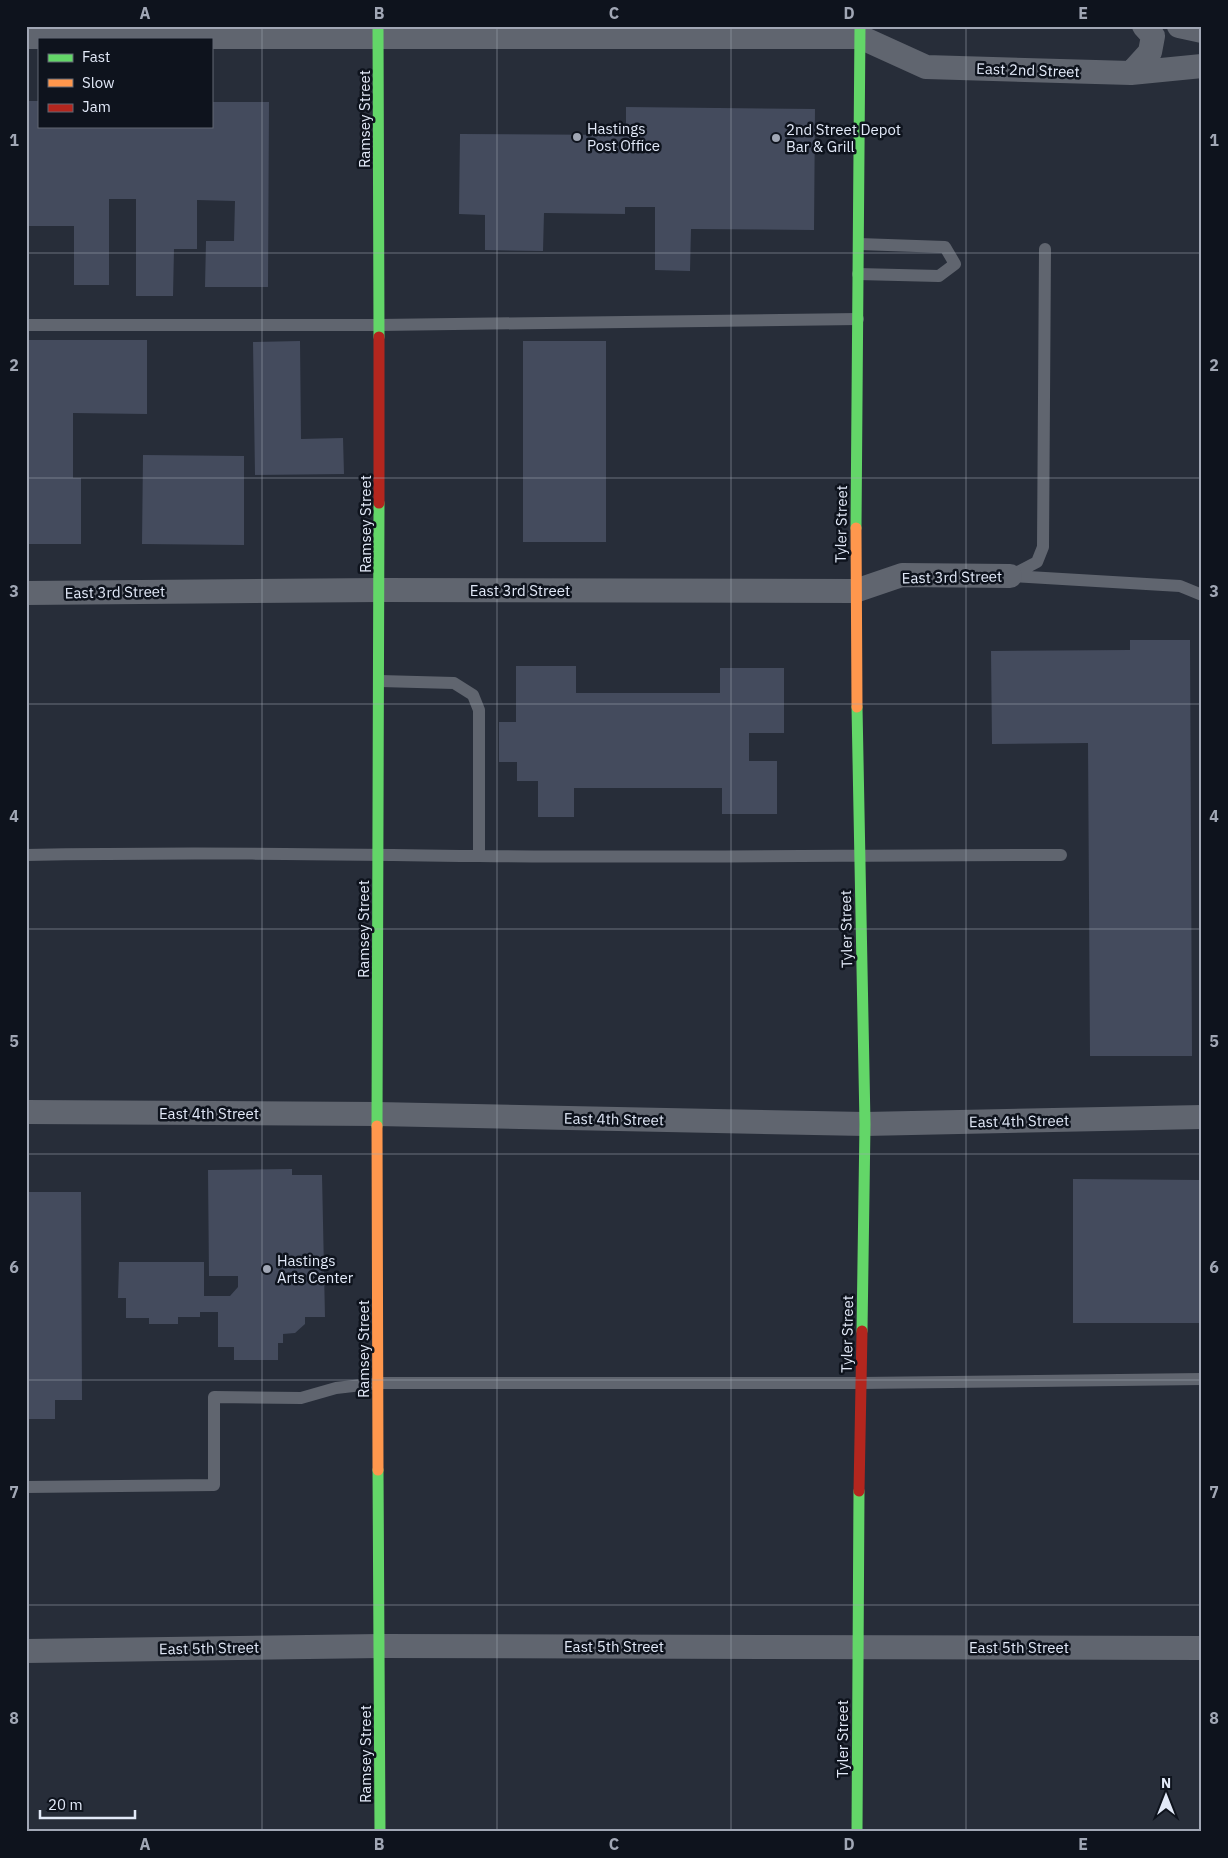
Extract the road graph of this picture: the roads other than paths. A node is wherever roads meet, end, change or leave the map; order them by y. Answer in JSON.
{"nodes":[{"id":1,"x":882,"y":26,"type":"edge"},
{"id":2,"x":1144,"y":26,"type":"edge"},
{"id":3,"x":1178,"y":26,"type":"edge"},
{"id":4,"x":1202,"y":31,"type":"edge"},
{"id":5,"x":378,"y":32,"type":"edge"},
{"id":6,"x":860,"y":32,"type":"edge"},
{"id":7,"x":26,"y":37,"type":"edge"},
{"id":8,"x":1202,"y":66,"type":"edge"},
{"id":9,"x":1131,"y":73,"type":"junction"},
{"id":10,"x":859,"y":244,"type":"junction"},
{"id":11,"x":1045,"y":249,"type":"dead end"},
{"id":12,"x":858,"y":274,"type":"junction"},
{"id":13,"x":858,"y":319,"type":"junction"},
{"id":14,"x":26,"y":325,"type":"edge"},
{"id":15,"x":379,"y":326,"type":"junction"},
{"id":16,"x":1010,"y":576,"type":"junction"},
{"id":17,"x":380,"y":590,"type":"junction"},
{"id":18,"x":855,"y":591,"type":"junction"},
{"id":19,"x":26,"y":593,"type":"edge"},
{"id":20,"x":1202,"y":596,"type":"edge"},
{"id":21,"x":380,"y":681,"type":"junction"},
{"id":22,"x":379,"y":854,"type":"junction"},
{"id":23,"x":26,"y":855,"type":"edge"},
{"id":24,"x":860,"y":855,"type":"junction"},
{"id":25,"x":1062,"y":855,"type":"dead end"},
{"id":26,"x":480,"y":856,"type":"junction"},
{"id":27,"x":26,"y":1112,"type":"edge"},
{"id":28,"x":377,"y":1114,"type":"junction"},
{"id":29,"x":1202,"y":1117,"type":"edge"},
{"id":30,"x":865,"y":1124,"type":"junction"},
{"id":31,"x":1202,"y":1379,"type":"edge"},
{"id":32,"x":379,"y":1383,"type":"junction"},
{"id":33,"x":861,"y":1383,"type":"junction"},
{"id":34,"x":26,"y":1487,"type":"edge"},
{"id":35,"x":380,"y":1646,"type":"junction"},
{"id":36,"x":857,"y":1647,"type":"junction"},
{"id":37,"x":1202,"y":1648,"type":"edge"},
{"id":38,"x":26,"y":1651,"type":"edge"},
{"id":39,"x":380,"y":1832,"type":"edge"},
{"id":40,"x":856,"y":1832,"type":"edge"}],
"edges":[{"from":1,"to":6,"type":"street","name":"East 2nd Street"},
{"from":2,"to":9,"type":"street"},
{"from":3,"to":4,"type":"street"},
{"from":5,"to":6,"type":"street","name":"East 2nd Street"},
{"from":5,"to":7,"type":"street","name":"East 2nd Street"},
{"from":5,"to":15,"type":"street","name":"Ramsey Street"},
{"from":6,"to":9,"type":"street","name":"East 2nd Street"},
{"from":6,"to":10,"type":"street","name":"Tyler Street"},
{"from":8,"to":9,"type":"street","name":"East 2nd Street"},
{"from":10,"to":12,"type":"street","name":"Tyler Street"},
{"from":10,"to":12,"type":"lane"},
{"from":11,"to":16,"type":"lane"},
{"from":12,"to":13,"type":"street","name":"Tyler Street"},
{"from":13,"to":15,"type":"lane"},
{"from":13,"to":18,"type":"street","name":"Tyler Street"},
{"from":14,"to":15,"type":"lane"},
{"from":15,"to":17,"type":"street","name":"Ramsey Street"},
{"from":16,"to":18,"type":"street","name":"East 3rd Street"},
{"from":16,"to":20,"type":"lane"},
{"from":17,"to":18,"type":"street","name":"East 3rd Street"},
{"from":17,"to":19,"type":"street","name":"East 3rd Street"},
{"from":17,"to":21,"type":"street","name":"Ramsey Street"},
{"from":18,"to":24,"type":"street","name":"Tyler Street"},
{"from":21,"to":22,"type":"street","name":"Ramsey Street"},
{"from":21,"to":26,"type":"lane"},
{"from":22,"to":23,"type":"lane"},
{"from":22,"to":26,"type":"lane"},
{"from":22,"to":28,"type":"street","name":"Ramsey Street"},
{"from":24,"to":25,"type":"lane"},
{"from":24,"to":26,"type":"lane"},
{"from":24,"to":30,"type":"street","name":"Tyler Street"},
{"from":27,"to":28,"type":"street","name":"East 4th Street"},
{"from":28,"to":30,"type":"street","name":"East 4th Street"},
{"from":28,"to":32,"type":"street","name":"Ramsey Street"},
{"from":29,"to":30,"type":"street","name":"East 4th Street"},
{"from":30,"to":33,"type":"street","name":"Tyler Street"},
{"from":31,"to":33,"type":"lane"},
{"from":32,"to":33,"type":"lane"},
{"from":32,"to":34,"type":"lane"},
{"from":32,"to":35,"type":"street","name":"Ramsey Street"},
{"from":33,"to":36,"type":"street","name":"Tyler Street"},
{"from":35,"to":36,"type":"street","name":"East 5th Street"},
{"from":35,"to":38,"type":"street","name":"East 5th Street"},
{"from":35,"to":39,"type":"street","name":"Ramsey Street"},
{"from":36,"to":37,"type":"street","name":"East 5th Street"},
{"from":36,"to":40,"type":"street","name":"Tyler Street"}]}
